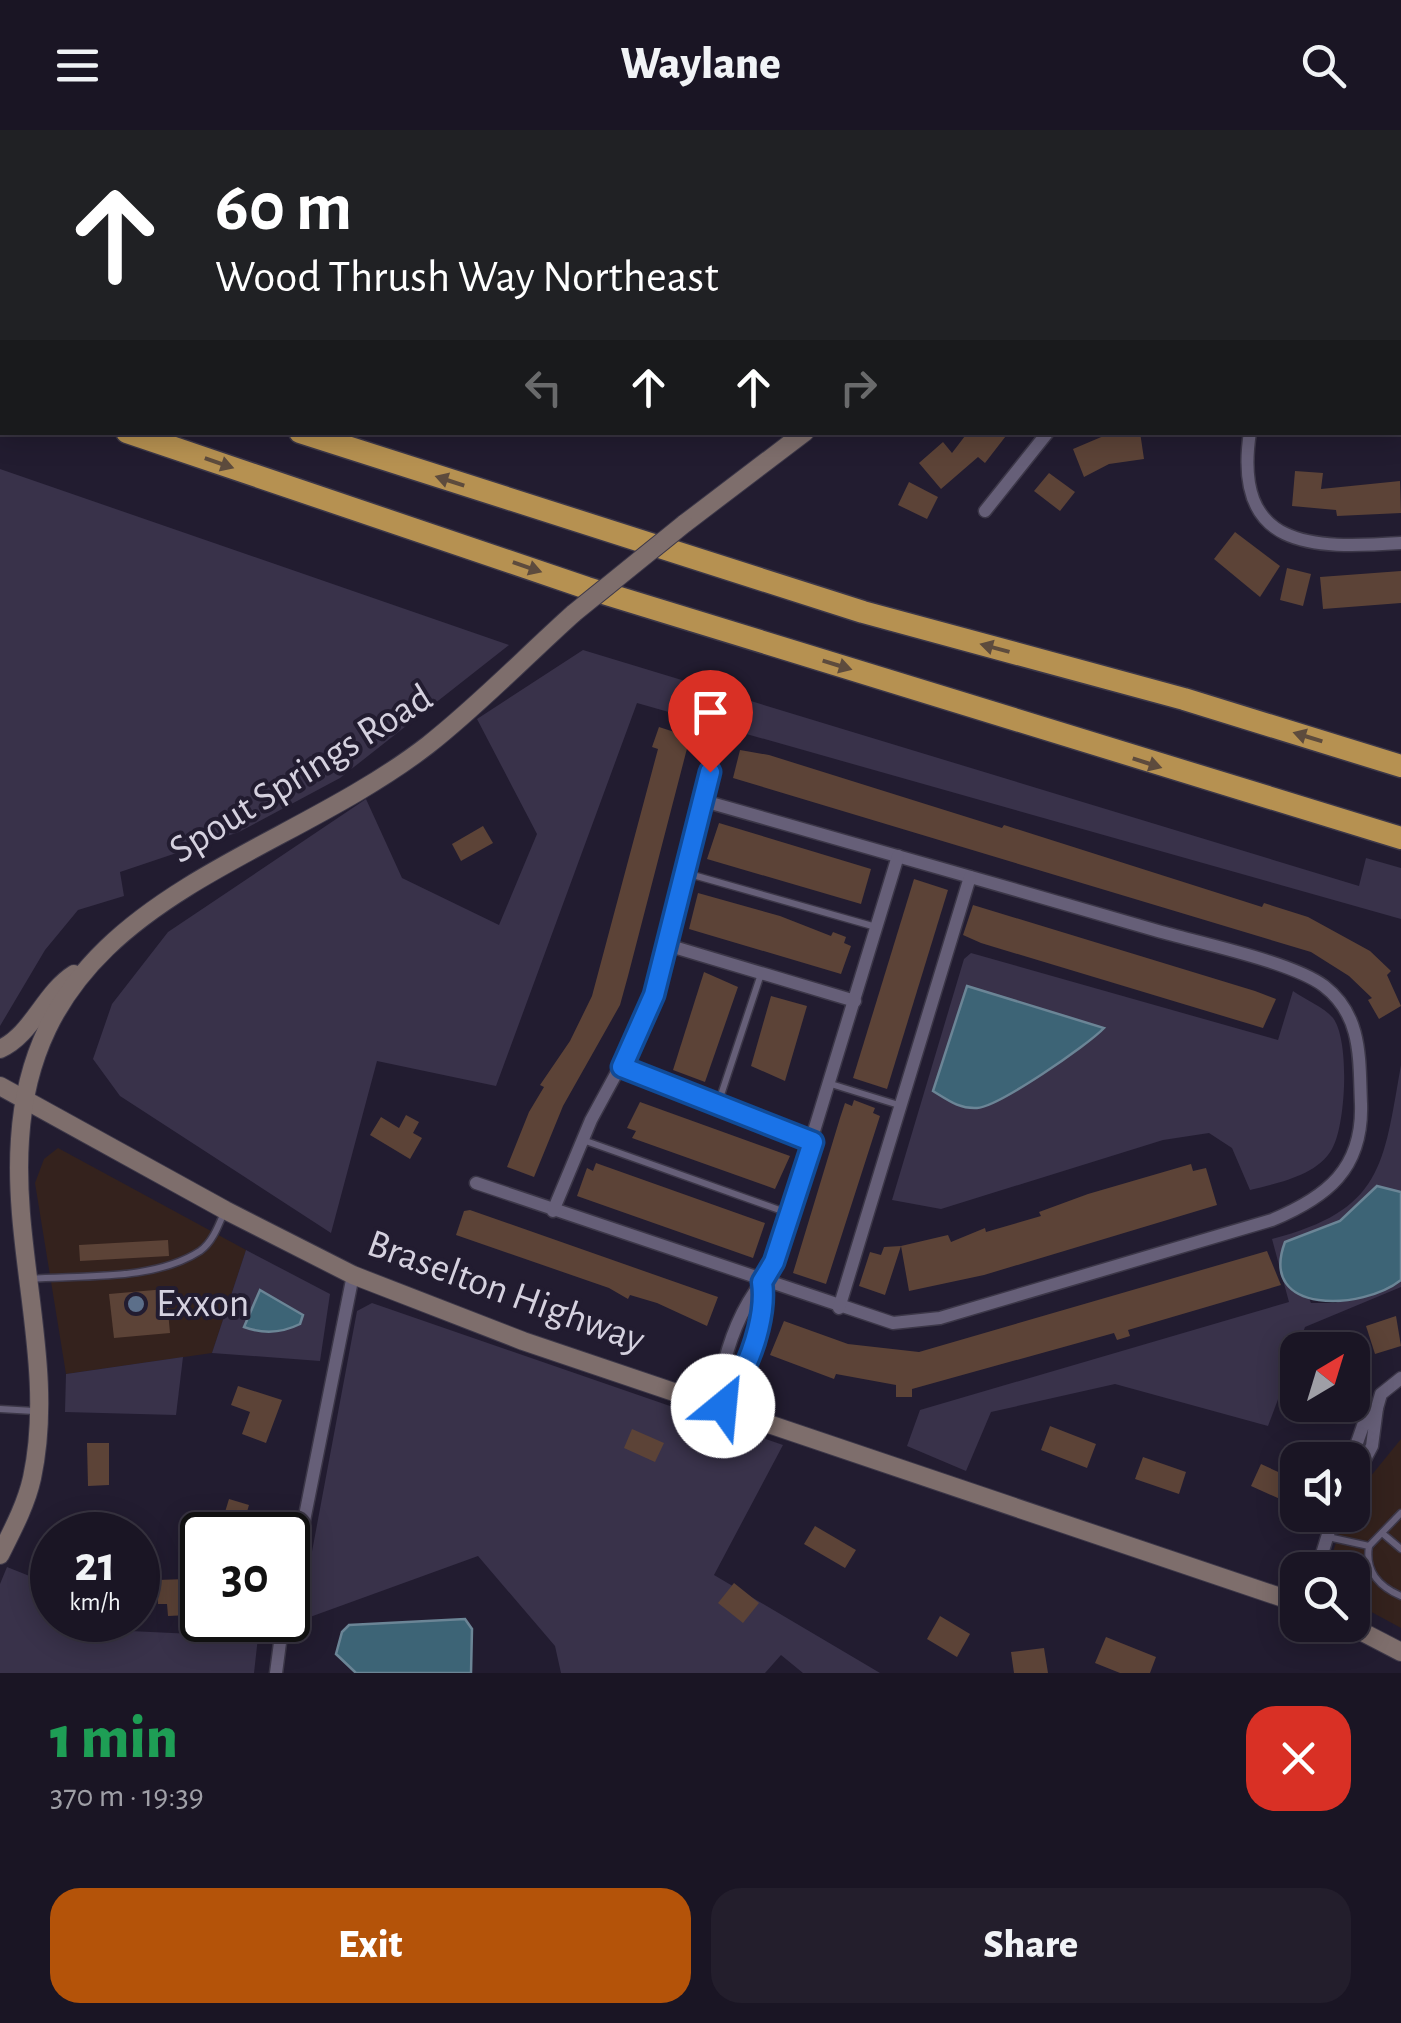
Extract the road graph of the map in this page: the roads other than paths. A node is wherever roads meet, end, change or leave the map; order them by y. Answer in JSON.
{"nodes":[{"id":1,"x":136,"y":435,"type":"edge"},
{"id":2,"x":309,"y":435,"type":"edge"},
{"id":3,"x":801,"y":435,"type":"edge"},
{"id":4,"x":1046,"y":435,"type":"edge"},
{"id":5,"x":1250,"y":435,"type":"edge"},
{"id":6,"x":985,"y":511,"type":"dead end"},
{"id":7,"x":1401,"y":543,"type":"edge"},
{"id":8,"x":717,"y":743,"type":"dead end"},
{"id":9,"x":1401,"y":766,"type":"edge"},
{"id":10,"x":704,"y":801,"type":"junction"},
{"id":11,"x":1401,"y":838,"type":"edge"},
{"id":12,"x":898,"y":856,"type":"junction"},
{"id":13,"x":685,"y":872,"type":"junction"},
{"id":14,"x":970,"y":877,"type":"junction"},
{"id":15,"x":877,"y":928,"type":"junction"},
{"id":16,"x":667,"y":945,"type":"junction"},
{"id":17,"x":83,"y":969,"type":"junction"},
{"id":18,"x":762,"y":973,"type":"junction"},
{"id":19,"x":856,"y":1001,"type":"junction"},
{"id":20,"x":0,"y":1049,"type":"edge"},
{"id":21,"x":622,"y":1067,"type":"junction"},
{"id":22,"x":830,"y":1084,"type":"junction"},
{"id":23,"x":0,"y":1086,"type":"edge"},
{"id":24,"x":24,"y":1098,"type":"junction"},
{"id":25,"x":903,"y":1106,"type":"junction"},
{"id":26,"x":717,"y":1108,"type":"junction"},
{"id":27,"x":582,"y":1140,"type":"junction"},
{"id":28,"x":813,"y":1142,"type":"junction"},
{"id":29,"x":476,"y":1184,"type":"dead end"},
{"id":30,"x":225,"y":1210,"type":"junction"},
{"id":31,"x":553,"y":1211,"type":"junction"},
{"id":32,"x":790,"y":1214,"type":"junction"},
{"id":33,"x":353,"y":1275,"type":"junction"},
{"id":34,"x":28,"y":1279,"type":"junction"},
{"id":35,"x":762,"y":1282,"type":"junction"},
{"id":36,"x":838,"y":1308,"type":"junction"},
{"id":37,"x":1401,"y":1378,"type":"edge"},
{"id":38,"x":729,"y":1386,"type":"junction"},
{"id":39,"x":723,"y":1406,"type":"junction"},
{"id":40,"x":40,"y":1407,"type":"junction"},
{"id":41,"x":1377,"y":1408,"type":"junction"},
{"id":42,"x":0,"y":1409,"type":"edge"},
{"id":43,"x":1357,"y":1442,"type":"edge"},
{"id":44,"x":1370,"y":1450,"type":"edge"},
{"id":45,"x":306,"y":1512,"type":"edge"},
{"id":46,"x":1401,"y":1513,"type":"edge"},
{"id":47,"x":1329,"y":1532,"type":"edge"},
{"id":48,"x":1382,"y":1532,"type":"junction"},
{"id":49,"x":1327,"y":1537,"type":"junction"},
{"id":50,"x":1369,"y":1546,"type":"junction"},
{"id":51,"x":1401,"y":1549,"type":"edge"},
{"id":52,"x":1322,"y":1552,"type":"edge"},
{"id":53,"x":0,"y":1555,"type":"edge"},
{"id":54,"x":1401,"y":1596,"type":"edge"},
{"id":55,"x":1280,"y":1597,"type":"edge"},
{"id":56,"x":1370,"y":1636,"type":"edge"},
{"id":57,"x":280,"y":1642,"type":"edge"},
{"id":58,"x":1401,"y":1652,"type":"edge"},
{"id":59,"x":276,"y":1673,"type":"edge"}],
"edges":[{"from":1,"to":11,"type":"highway","one_way":true},
{"from":9,"to":2,"type":"highway","one_way":true},
{"from":3,"to":17,"type":"main road","name":"Spout Springs Road","bridge":true},
{"from":4,"to":6,"type":"street"},
{"from":5,"to":7,"type":"street"},
{"from":8,"to":10,"type":"street"},
{"from":10,"to":12,"type":"street"},
{"from":10,"to":13,"type":"street"},
{"from":12,"to":14,"type":"street"},
{"from":12,"to":15,"type":"street"},
{"from":13,"to":15,"type":"lane"},
{"from":13,"to":16,"type":"street"},
{"from":14,"to":25,"type":"street"},
{"from":14,"to":36,"type":"street"},
{"from":15,"to":19,"type":"street"},
{"from":16,"to":18,"type":"street"},
{"from":16,"to":21,"type":"street"},
{"from":17,"to":20,"type":"main road"},
{"from":17,"to":24,"type":"main road","name":"Spout Springs Road"},
{"from":18,"to":19,"type":"street"},
{"from":18,"to":26,"type":"lane"},
{"from":19,"to":22,"type":"street"},
{"from":21,"to":26,"type":"street"},
{"from":21,"to":27,"type":"street"},
{"from":22,"to":25,"type":"lane"},
{"from":22,"to":28,"type":"street"},
{"from":23,"to":24,"type":"main road","name":"Braselton Highway"},
{"from":24,"to":30,"type":"main road","name":"Braselton Highway"},
{"from":24,"to":34,"type":"main road","name":"Spout Springs Road"},
{"from":25,"to":36,"type":"street"},
{"from":26,"to":28,"type":"street"},
{"from":27,"to":31,"type":"street"},
{"from":27,"to":32,"type":"lane"},
{"from":28,"to":32,"type":"street"},
{"from":29,"to":31,"type":"street"},
{"from":30,"to":33,"type":"main road","name":"Braselton Highway"},
{"from":30,"to":34,"type":"lane"},
{"from":31,"to":35,"type":"street"},
{"from":32,"to":35,"type":"street"},
{"from":33,"to":39,"type":"main road","name":"Braselton Highway"},
{"from":33,"to":45,"type":"street"},
{"from":34,"to":40,"type":"main road","name":"Spout Springs Road"},
{"from":35,"to":36,"type":"street"},
{"from":35,"to":38,"type":"street"},
{"from":35,"to":38,"type":"street"},
{"from":37,"to":41,"type":"street"},
{"from":38,"to":39,"type":"street"},
{"from":39,"to":55,"type":"main road","name":"Braselton Highway"},
{"from":40,"to":42,"type":"lane"},
{"from":40,"to":53,"type":"main road","name":"Spout Springs Road"},
{"from":41,"to":43,"type":"street"},
{"from":41,"to":44,"type":"street"},
{"from":46,"to":48,"type":"lane"},
{"from":47,"to":49,"type":"street"},
{"from":48,"to":50,"type":"lane"},
{"from":48,"to":51,"type":"lane"},
{"from":49,"to":50,"type":"lane"},
{"from":49,"to":52,"type":"street"},
{"from":50,"to":54,"type":"lane"},
{"from":56,"to":58,"type":"main road"},
{"from":57,"to":59,"type":"street"}]}
